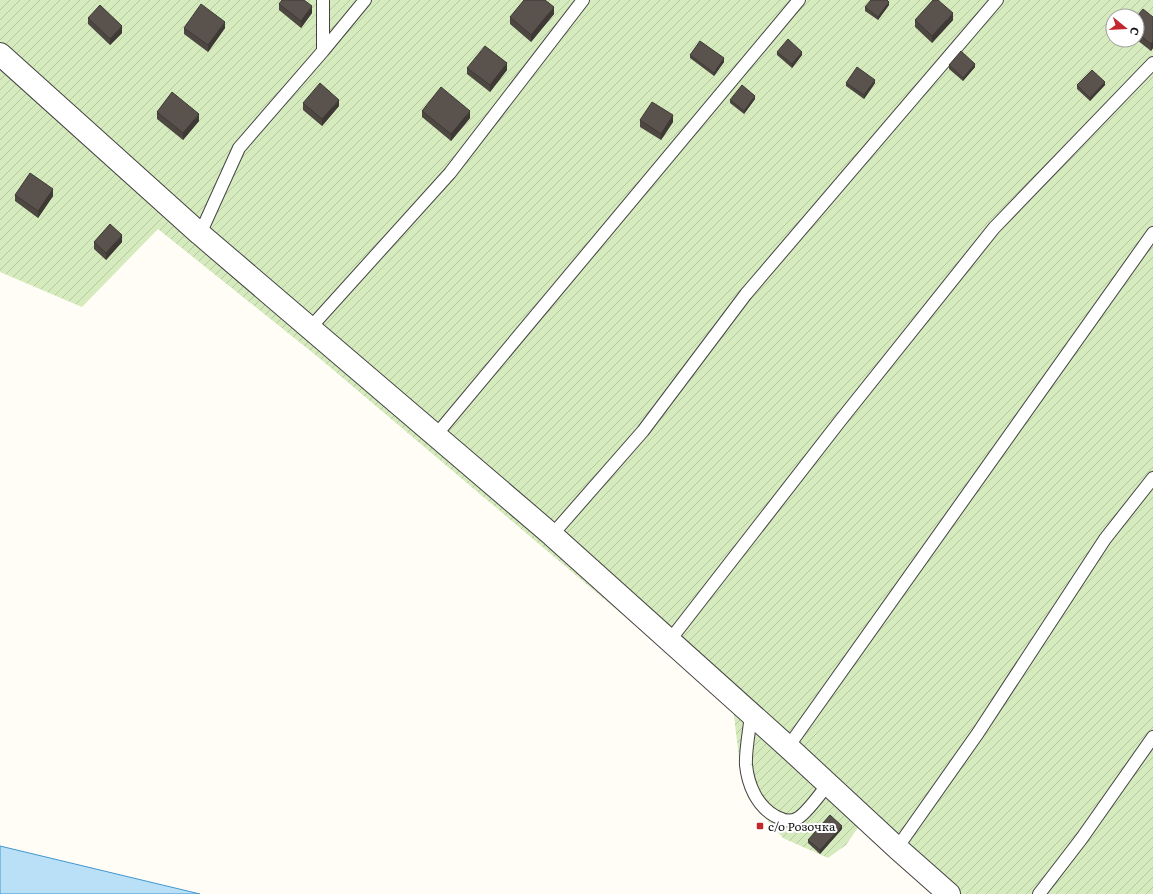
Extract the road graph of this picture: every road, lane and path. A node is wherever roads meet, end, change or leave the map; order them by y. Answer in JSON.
{"nodes":[{"id":1,"x":323,"y":0,"type":"edge"},
{"id":2,"x":365,"y":0,"type":"edge"},
{"id":3,"x":583,"y":0,"type":"edge"},
{"id":4,"x":799,"y":0,"type":"edge"},
{"id":5,"x":997,"y":0,"type":"edge"},
{"id":6,"x":323,"y":51,"type":"junction"},
{"id":7,"x":0,"y":54,"type":"edge"},
{"id":8,"x":1153,"y":63,"type":"edge"},
{"id":9,"x":200,"y":234,"type":"junction"},
{"id":10,"x":1153,"y":234,"type":"edge"},
{"id":11,"x":311,"y":327,"type":"junction"},
{"id":12,"x":436,"y":435,"type":"junction"},
{"id":13,"x":1153,"y":478,"type":"edge"},
{"id":14,"x":552,"y":535,"type":"junction"},
{"id":15,"x":670,"y":640,"type":"junction"},
{"id":16,"x":751,"y":713,"type":"junction"},
{"id":17,"x":1153,"y":738,"type":"edge"},
{"id":18,"x":788,"y":747,"type":"junction"},
{"id":19,"x":828,"y":784,"type":"junction"},
{"id":20,"x":897,"y":848,"type":"junction"},
{"id":21,"x":950,"y":894,"type":"edge"},
{"id":22,"x":1039,"y":894,"type":"edge"}],
"edges":[{"from":1,"to":6,"type":"lane"},
{"from":2,"to":6,"type":"lane"},
{"from":3,"to":11,"type":"lane"},
{"from":4,"to":12,"type":"lane"},
{"from":5,"to":14,"type":"lane"},
{"from":6,"to":9,"type":"lane"},
{"from":7,"to":9,"type":"street"},
{"from":8,"to":15,"type":"lane"},
{"from":9,"to":11,"type":"street"},
{"from":10,"to":18,"type":"lane"},
{"from":11,"to":12,"type":"street"},
{"from":12,"to":14,"type":"street"},
{"from":13,"to":20,"type":"lane"},
{"from":14,"to":15,"type":"street"},
{"from":15,"to":16,"type":"street"},
{"from":16,"to":18,"type":"street"},
{"from":16,"to":19,"type":"lane"},
{"from":17,"to":22,"type":"lane"},
{"from":18,"to":19,"type":"street"},
{"from":19,"to":20,"type":"street"},
{"from":20,"to":21,"type":"street"}]}
